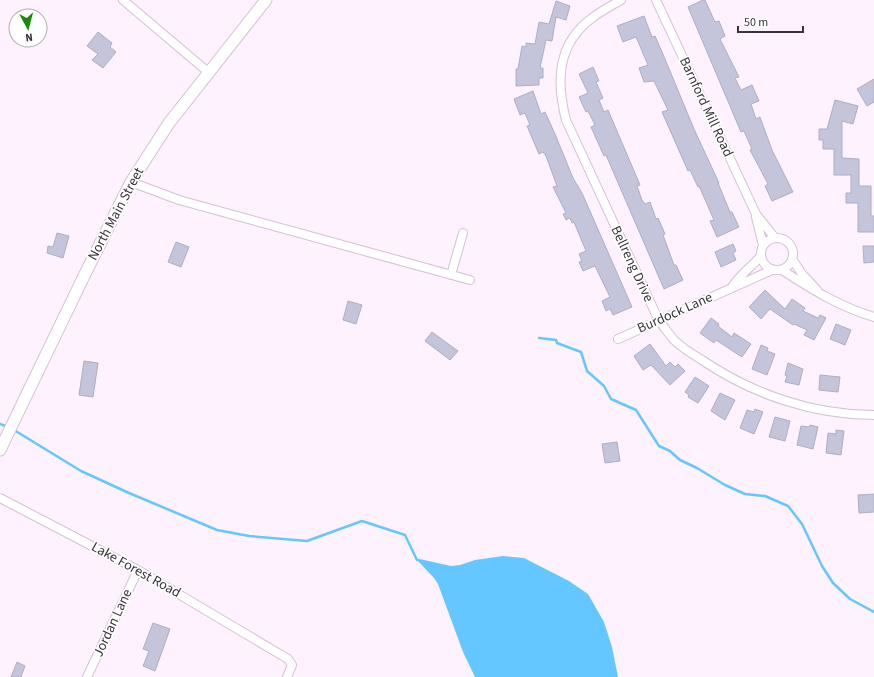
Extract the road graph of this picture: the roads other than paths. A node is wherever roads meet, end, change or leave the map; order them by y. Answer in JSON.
{"nodes":[{"id":1,"x":123,"y":0,"type":"edge"},
{"id":2,"x":266,"y":0,"type":"edge"},
{"id":3,"x":621,"y":0,"type":"edge"},
{"id":4,"x":656,"y":0,"type":"edge"},
{"id":5,"x":208,"y":72,"type":"junction"},
{"id":6,"x":131,"y":182,"type":"junction"},
{"id":7,"x":756,"y":214,"type":"junction"},
{"id":8,"x":464,"y":233,"type":"dead end"},
{"id":9,"x":775,"y":238,"type":"junction"},
{"id":10,"x":763,"y":245,"type":"junction"},
{"id":11,"x":760,"y":256,"type":"junction"},
{"id":12,"x":792,"y":259,"type":"junction"},
{"id":13,"x":772,"y":270,"type":"junction"},
{"id":14,"x":782,"y":270,"type":"junction"},
{"id":15,"x":451,"y":275,"type":"junction"},
{"id":16,"x":470,"y":280,"type":"dead end"},
{"id":17,"x":732,"y":287,"type":"junction"},
{"id":18,"x":819,"y":292,"type":"junction"},
{"id":19,"x":874,"y":317,"type":"edge"},
{"id":20,"x":659,"y":321,"type":"junction"},
{"id":21,"x":618,"y":339,"type":"dead end"},
{"id":22,"x":874,"y":415,"type":"edge"},
{"id":23,"x":0,"y":450,"type":"edge"},
{"id":24,"x":0,"y":498,"type":"edge"},
{"id":25,"x":138,"y":570,"type":"junction"},
{"id":26,"x":87,"y":677,"type":"edge"},
{"id":27,"x":288,"y":677,"type":"edge"}],
"edges":[{"from":1,"to":5,"type":"street"},
{"from":2,"to":5,"type":"main road","name":"North Main Street"},
{"from":3,"to":20,"type":"street","name":"Bellreng Drive"},
{"from":4,"to":7,"type":"street","name":"Barnford Mill Road"},
{"from":5,"to":6,"type":"main road","name":"North Main Street"},
{"from":6,"to":15,"type":"street"},
{"from":6,"to":23,"type":"main road","name":"North Main Street"},
{"from":7,"to":9,"type":"street","name":"Barnford Mill Road"},
{"from":7,"to":10,"type":"street","name":"Barnford Mill Road"},
{"from":8,"to":15,"type":"street"},
{"from":9,"to":10,"type":"street"},
{"from":9,"to":12,"type":"street","name":"Barnford Mill Road"},
{"from":10,"to":11,"type":"street","name":"Barnford Mill Road"},
{"from":11,"to":13,"type":"street"},
{"from":11,"to":17,"type":"street","name":"Burdock Lane"},
{"from":12,"to":14,"type":"street"},
{"from":12,"to":18,"type":"street","name":"Barnford Mill Road"},
{"from":13,"to":14,"type":"street"},
{"from":13,"to":17,"type":"street","name":"Burdock Lane"},
{"from":14,"to":18,"type":"street","name":"Barnford Mill Road"},
{"from":15,"to":16,"type":"street"},
{"from":17,"to":20,"type":"street","name":"Burdock Lane"},
{"from":18,"to":19,"type":"street","name":"Barnford Mill Road"},
{"from":20,"to":21,"type":"street","name":"Burdock Lane"},
{"from":20,"to":22,"type":"street","name":"Bellreng Drive"},
{"from":24,"to":25,"type":"street","name":"Lake Forest Road"},
{"from":25,"to":26,"type":"street","name":"Jordan Lane"},
{"from":25,"to":27,"type":"street","name":"Lake Forest Road"}]}
